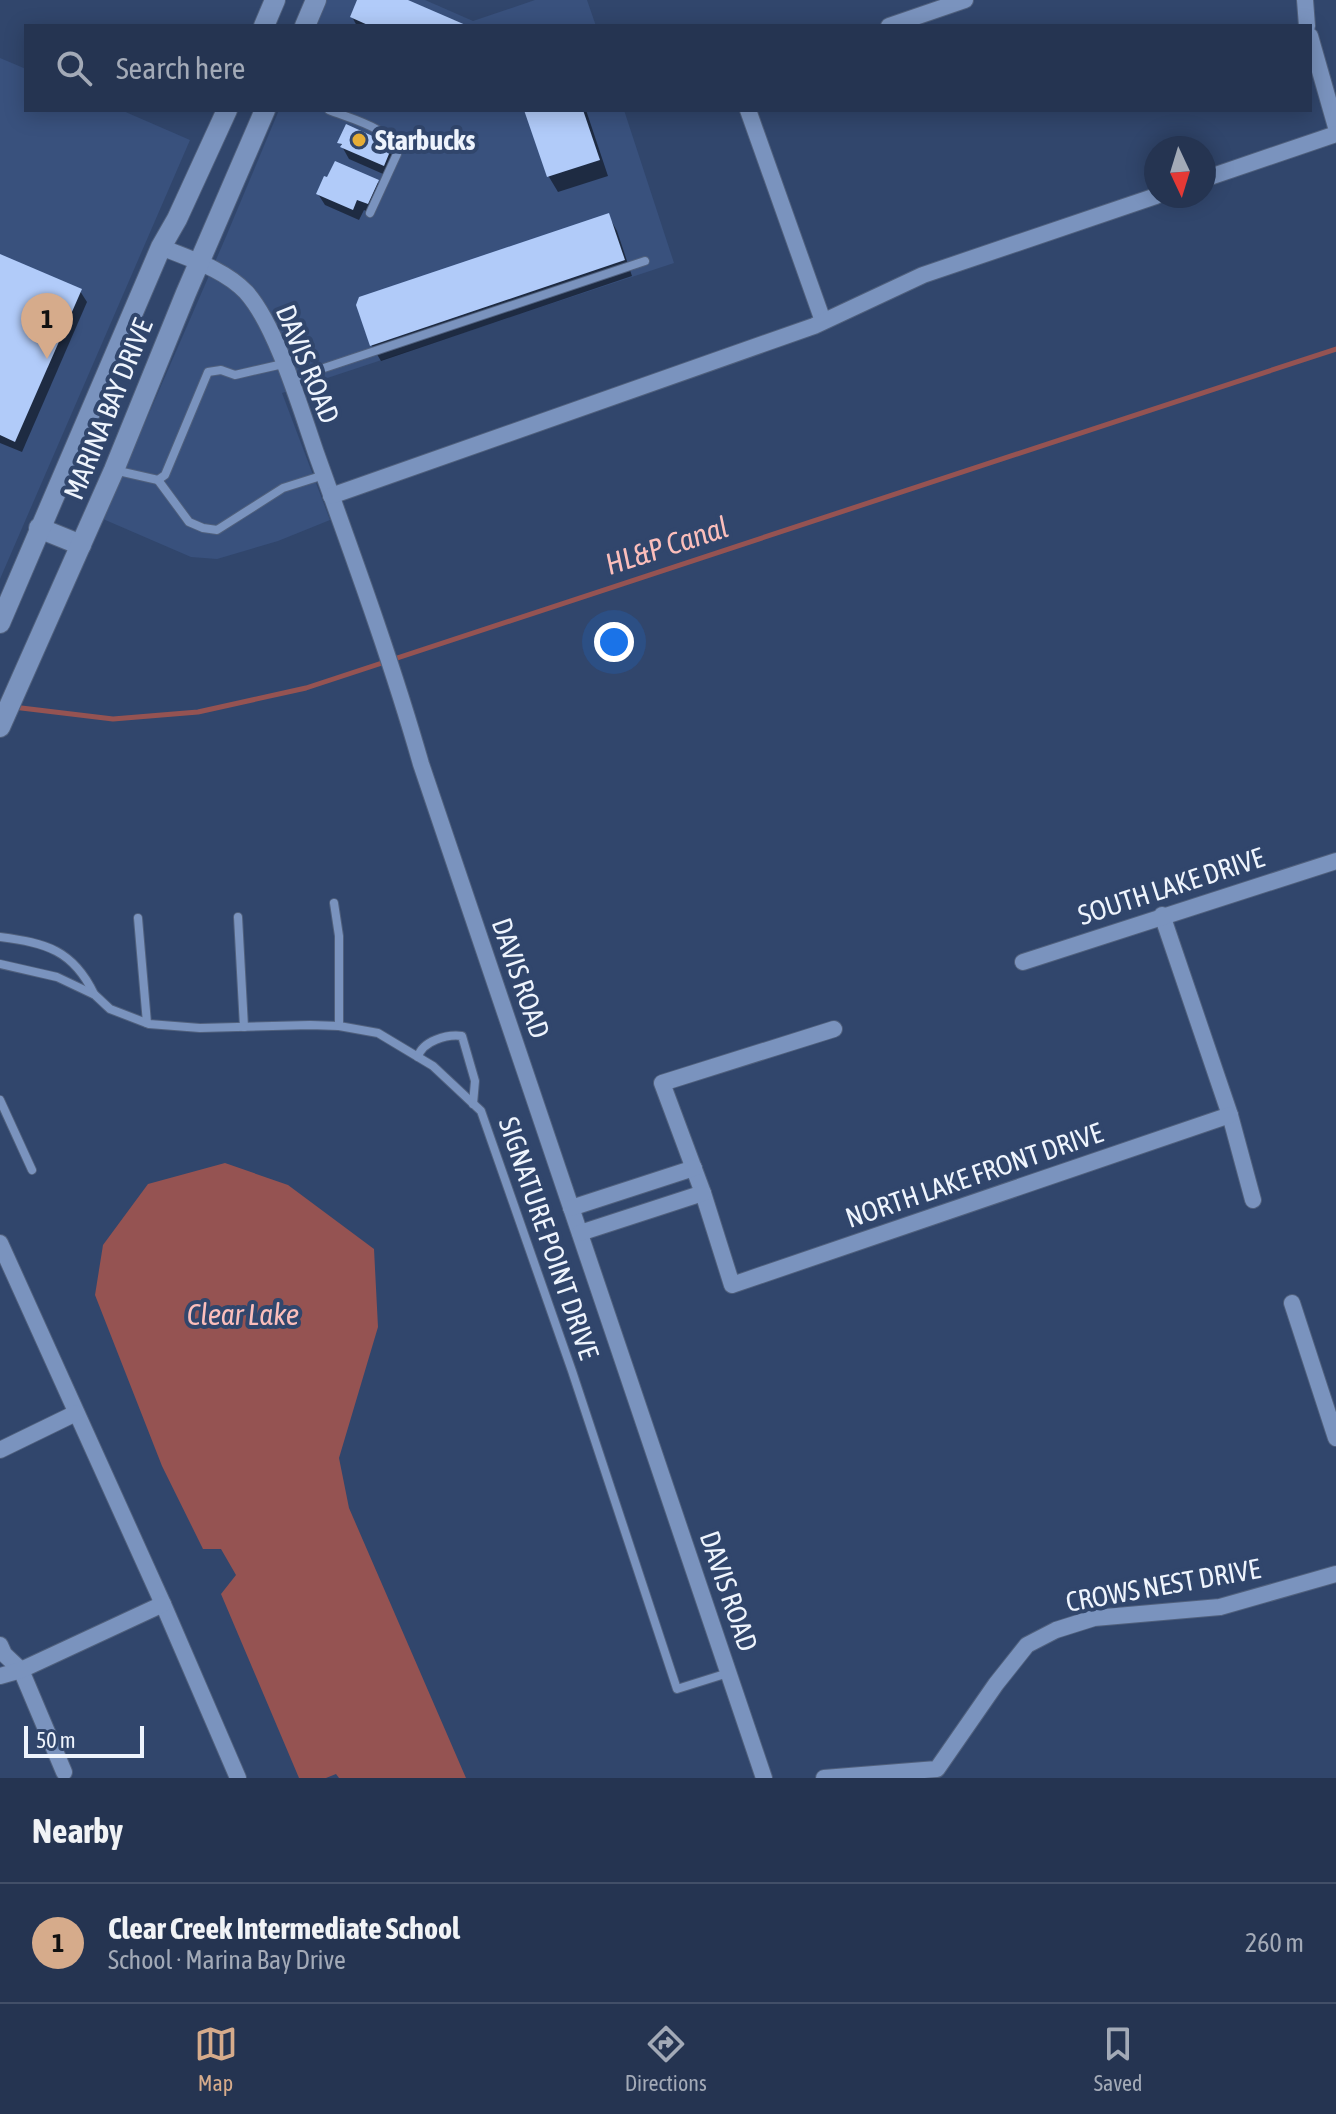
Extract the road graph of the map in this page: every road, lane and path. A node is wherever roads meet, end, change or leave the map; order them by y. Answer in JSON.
{"nodes":[{"id":1,"x":316,"y":0,"type":"edge"},
{"id":2,"x":965,"y":0,"type":"edge"},
{"id":3,"x":1305,"y":0,"type":"edge"},
{"id":4,"x":306,"y":24,"type":"edge"},
{"id":5,"x":895,"y":24,"type":"edge"},
{"id":6,"x":1307,"y":24,"type":"edge"},
{"id":7,"x":1312,"y":43,"type":"edge"},
{"id":8,"x":226,"y":112,"type":"edge"},
{"id":9,"x":263,"y":112,"type":"edge"},
{"id":10,"x":334,"y":112,"type":"edge"},
{"id":11,"x":749,"y":112,"type":"edge"},
{"id":12,"x":1336,"y":127,"type":"edge"},
{"id":13,"x":1336,"y":134,"type":"edge"},
{"id":14,"x":1216,"y":175,"type":"edge"},
{"id":15,"x":1144,"y":200,"type":"edge"},
{"id":16,"x":370,"y":213,"type":"dead end"},
{"id":17,"x":161,"y":247,"type":"junction"},
{"id":18,"x":645,"y":261,"type":"dead end"},
{"id":19,"x":200,"y":263,"type":"junction"},
{"id":20,"x":823,"y":321,"type":"junction"},
{"id":21,"x":287,"y":372,"type":"junction"},
{"id":22,"x":114,"y":470,"type":"junction"},
{"id":23,"x":324,"y":475,"type":"junction"},
{"id":24,"x":158,"y":480,"type":"junction"},
{"id":25,"x":331,"y":496,"type":"junction"},
{"id":26,"x":39,"y":528,"type":"junction"},
{"id":27,"x":81,"y":545,"type":"junction"},
{"id":28,"x":0,"y":623,"type":"edge"},
{"id":29,"x":0,"y":727,"type":"edge"},
{"id":30,"x":1336,"y":861,"type":"edge"},
{"id":31,"x":334,"y":903,"type":"dead end"},
{"id":32,"x":1162,"y":915,"type":"junction"},
{"id":33,"x":238,"y":917,"type":"dead end"},
{"id":34,"x":138,"y":918,"type":"dead end"},
{"id":35,"x":0,"y":937,"type":"edge"},
{"id":36,"x":1023,"y":962,"type":"dead end"},
{"id":37,"x":0,"y":964,"type":"edge"},
{"id":38,"x":95,"y":995,"type":"junction"},
{"id":39,"x":147,"y":1023,"type":"junction"},
{"id":40,"x":339,"y":1026,"type":"junction"},
{"id":41,"x":244,"y":1027,"type":"junction"},
{"id":42,"x":834,"y":1029,"type":"dead end"},
{"id":43,"x":418,"y":1057,"type":"junction"},
{"id":44,"x":0,"y":1100,"type":"edge"},
{"id":45,"x":473,"y":1104,"type":"junction"},
{"id":46,"x":1230,"y":1115,"type":"junction"},
{"id":47,"x":694,"y":1168,"type":"junction"},
{"id":48,"x":32,"y":1170,"type":"dead end"},
{"id":49,"x":703,"y":1193,"type":"junction"},
{"id":50,"x":1253,"y":1200,"type":"dead end"},
{"id":51,"x":571,"y":1208,"type":"junction"},
{"id":52,"x":580,"y":1233,"type":"junction"},
{"id":53,"x":0,"y":1243,"type":"edge"},
{"id":54,"x":1292,"y":1303,"type":"dead end"},
{"id":55,"x":76,"y":1413,"type":"junction"},
{"id":56,"x":1336,"y":1438,"type":"edge"},
{"id":57,"x":0,"y":1450,"type":"edge"},
{"id":58,"x":1336,"y":1574,"type":"edge"},
{"id":59,"x":163,"y":1604,"type":"junction"},
{"id":60,"x":0,"y":1645,"type":"edge"},
{"id":61,"x":21,"y":1670,"type":"junction"},
{"id":62,"x":729,"y":1673,"type":"junction"},
{"id":63,"x":0,"y":1676,"type":"edge"},
{"id":64,"x":64,"y":1772,"type":"dead end"},
{"id":65,"x":238,"y":1778,"type":"edge"},
{"id":66,"x":764,"y":1778,"type":"edge"},
{"id":67,"x":824,"y":1778,"type":"edge"}],
"edges":[{"from":1,"to":4,"type":"main road"},
{"from":2,"to":5,"type":"street"},
{"from":3,"to":6,"type":"street"},
{"from":7,"to":12,"type":"street"},
{"from":8,"to":17,"type":"main road","name":"MARINA BAY DRIVE"},
{"from":9,"to":19,"type":"main road","name":"MARINA BAY DRIVE"},
{"from":10,"to":16,"type":"lane"},
{"from":11,"to":20,"type":"street"},
{"from":13,"to":14,"type":"street"},
{"from":15,"to":20,"type":"street"},
{"from":17,"to":19,"type":"street","name":"DAVIS ROAD"},
{"from":17,"to":26,"type":"main road","name":"MARINA BAY DRIVE"},
{"from":18,"to":21,"type":"lane"},
{"from":19,"to":21,"type":"street","name":"DAVIS ROAD"},
{"from":19,"to":22,"type":"main road","name":"MARINA BAY DRIVE"},
{"from":20,"to":25,"type":"street"},
{"from":21,"to":23,"type":"street","name":"DAVIS ROAD"},
{"from":21,"to":24,"type":"lane"},
{"from":22,"to":24,"type":"lane"},
{"from":22,"to":27,"type":"main road","name":"MARINA BAY DRIVE"},
{"from":23,"to":24,"type":"lane"},
{"from":23,"to":25,"type":"street","name":"DAVIS ROAD"},
{"from":25,"to":51,"type":"street","name":"DAVIS ROAD"},
{"from":26,"to":27,"type":"main road"},
{"from":26,"to":28,"type":"main road","name":"MARINA BAY DRIVE"},
{"from":27,"to":29,"type":"main road","name":"MARINA BAY DRIVE"},
{"from":30,"to":32,"type":"street","name":"SOUTH LAKE DRIVE"},
{"from":31,"to":40,"type":"lane"},
{"from":32,"to":36,"type":"street","name":"SOUTH LAKE DRIVE"},
{"from":32,"to":46,"type":"street"},
{"from":33,"to":41,"type":"lane"},
{"from":34,"to":39,"type":"lane"},
{"from":35,"to":38,"type":"lane","name":"SIGNATURE POINT DRIVE"},
{"from":37,"to":38,"type":"lane","name":"SIGNATURE POINT DRIVE"},
{"from":38,"to":39,"type":"lane","name":"SIGNATURE POINT DRIVE"},
{"from":39,"to":41,"type":"lane","name":"SIGNATURE POINT DRIVE"},
{"from":40,"to":41,"type":"lane","name":"SIGNATURE POINT DRIVE"},
{"from":40,"to":43,"type":"lane","name":"SIGNATURE POINT DRIVE"},
{"from":42,"to":47,"type":"street"},
{"from":43,"to":45,"type":"lane","name":"SIGNATURE POINT DRIVE"},
{"from":43,"to":45,"type":"lane"},
{"from":44,"to":48,"type":"lane"},
{"from":45,"to":62,"type":"lane","name":"SIGNATURE POINT DRIVE"},
{"from":46,"to":49,"type":"street","name":"NORTH LAKE FRONT DRIVE"},
{"from":46,"to":50,"type":"street"},
{"from":47,"to":49,"type":"street"},
{"from":47,"to":51,"type":"street"},
{"from":49,"to":52,"type":"street"},
{"from":51,"to":52,"type":"street","name":"DAVIS ROAD"},
{"from":52,"to":62,"type":"street","name":"DAVIS ROAD"},
{"from":53,"to":55,"type":"street"},
{"from":54,"to":56,"type":"street"},
{"from":55,"to":57,"type":"street"},
{"from":55,"to":59,"type":"street"},
{"from":58,"to":67,"type":"street","name":"CROWS NEST DRIVE"},
{"from":59,"to":61,"type":"street"},
{"from":59,"to":65,"type":"street"},
{"from":60,"to":61,"type":"street"},
{"from":61,"to":63,"type":"street"},
{"from":61,"to":64,"type":"street"},
{"from":62,"to":66,"type":"street","name":"DAVIS ROAD"}]}
